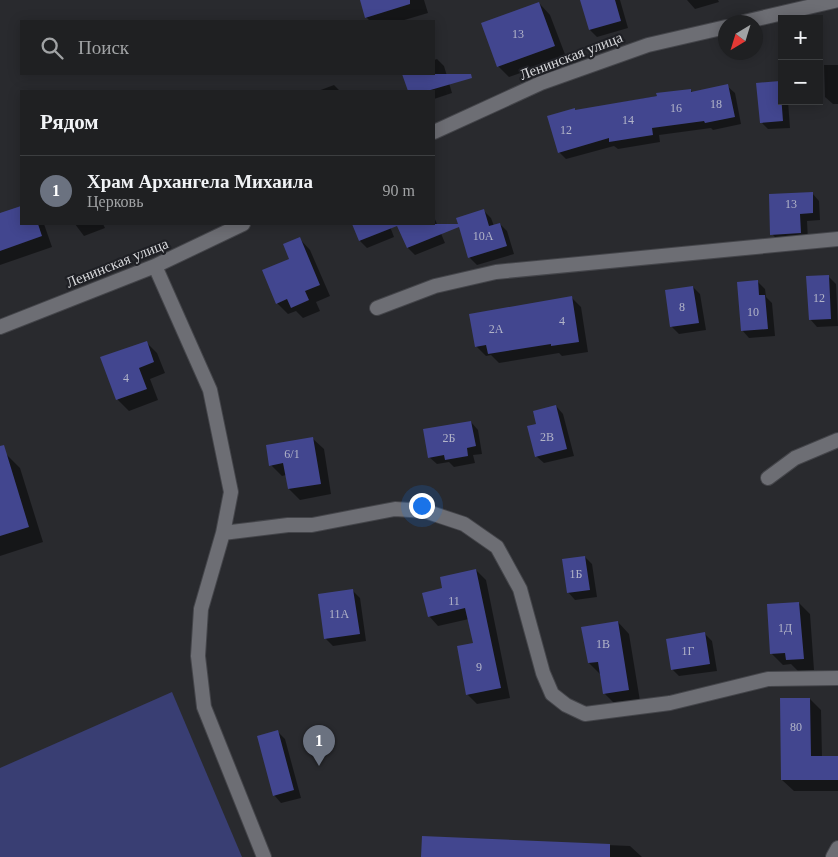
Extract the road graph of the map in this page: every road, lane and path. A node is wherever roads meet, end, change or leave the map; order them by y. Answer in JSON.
{"nodes":[{"id":1,"x":838,"y":0,"type":"edge"},
{"id":2,"x":763,"y":18,"type":"edge"},
{"id":3,"x":718,"y":29,"type":"edge"},
{"id":4,"x":435,"y":132,"type":"edge"},
{"id":5,"x":241,"y":225,"type":"edge"},
{"id":6,"x":838,"y":239,"type":"edge"},
{"id":7,"x":155,"y":266,"type":"junction"},
{"id":8,"x":377,"y":308,"type":"dead end"},
{"id":9,"x":0,"y":327,"type":"edge"},
{"id":10,"x":838,"y":440,"type":"edge"},
{"id":11,"x":768,"y":478,"type":"dead end"},
{"id":12,"x":223,"y":533,"type":"junction"},
{"id":13,"x":838,"y":678,"type":"edge"},
{"id":14,"x":838,"y":848,"type":"edge"},
{"id":15,"x":264,"y":857,"type":"edge"},
{"id":16,"x":833,"y":857,"type":"edge"}],
"edges":[{"from":1,"to":2,"type":"street"},
{"from":3,"to":4,"type":"street","name":"Ленинская улица"},
{"from":5,"to":7,"type":"street","name":"Ленинская улица"},
{"from":6,"to":8,"type":"street"},
{"from":7,"to":9,"type":"street","name":"Ленинская улица"},
{"from":7,"to":12,"type":"street"},
{"from":10,"to":11,"type":"street"},
{"from":12,"to":13,"type":"street"},
{"from":12,"to":15,"type":"street"},
{"from":14,"to":16,"type":"street"}]}
